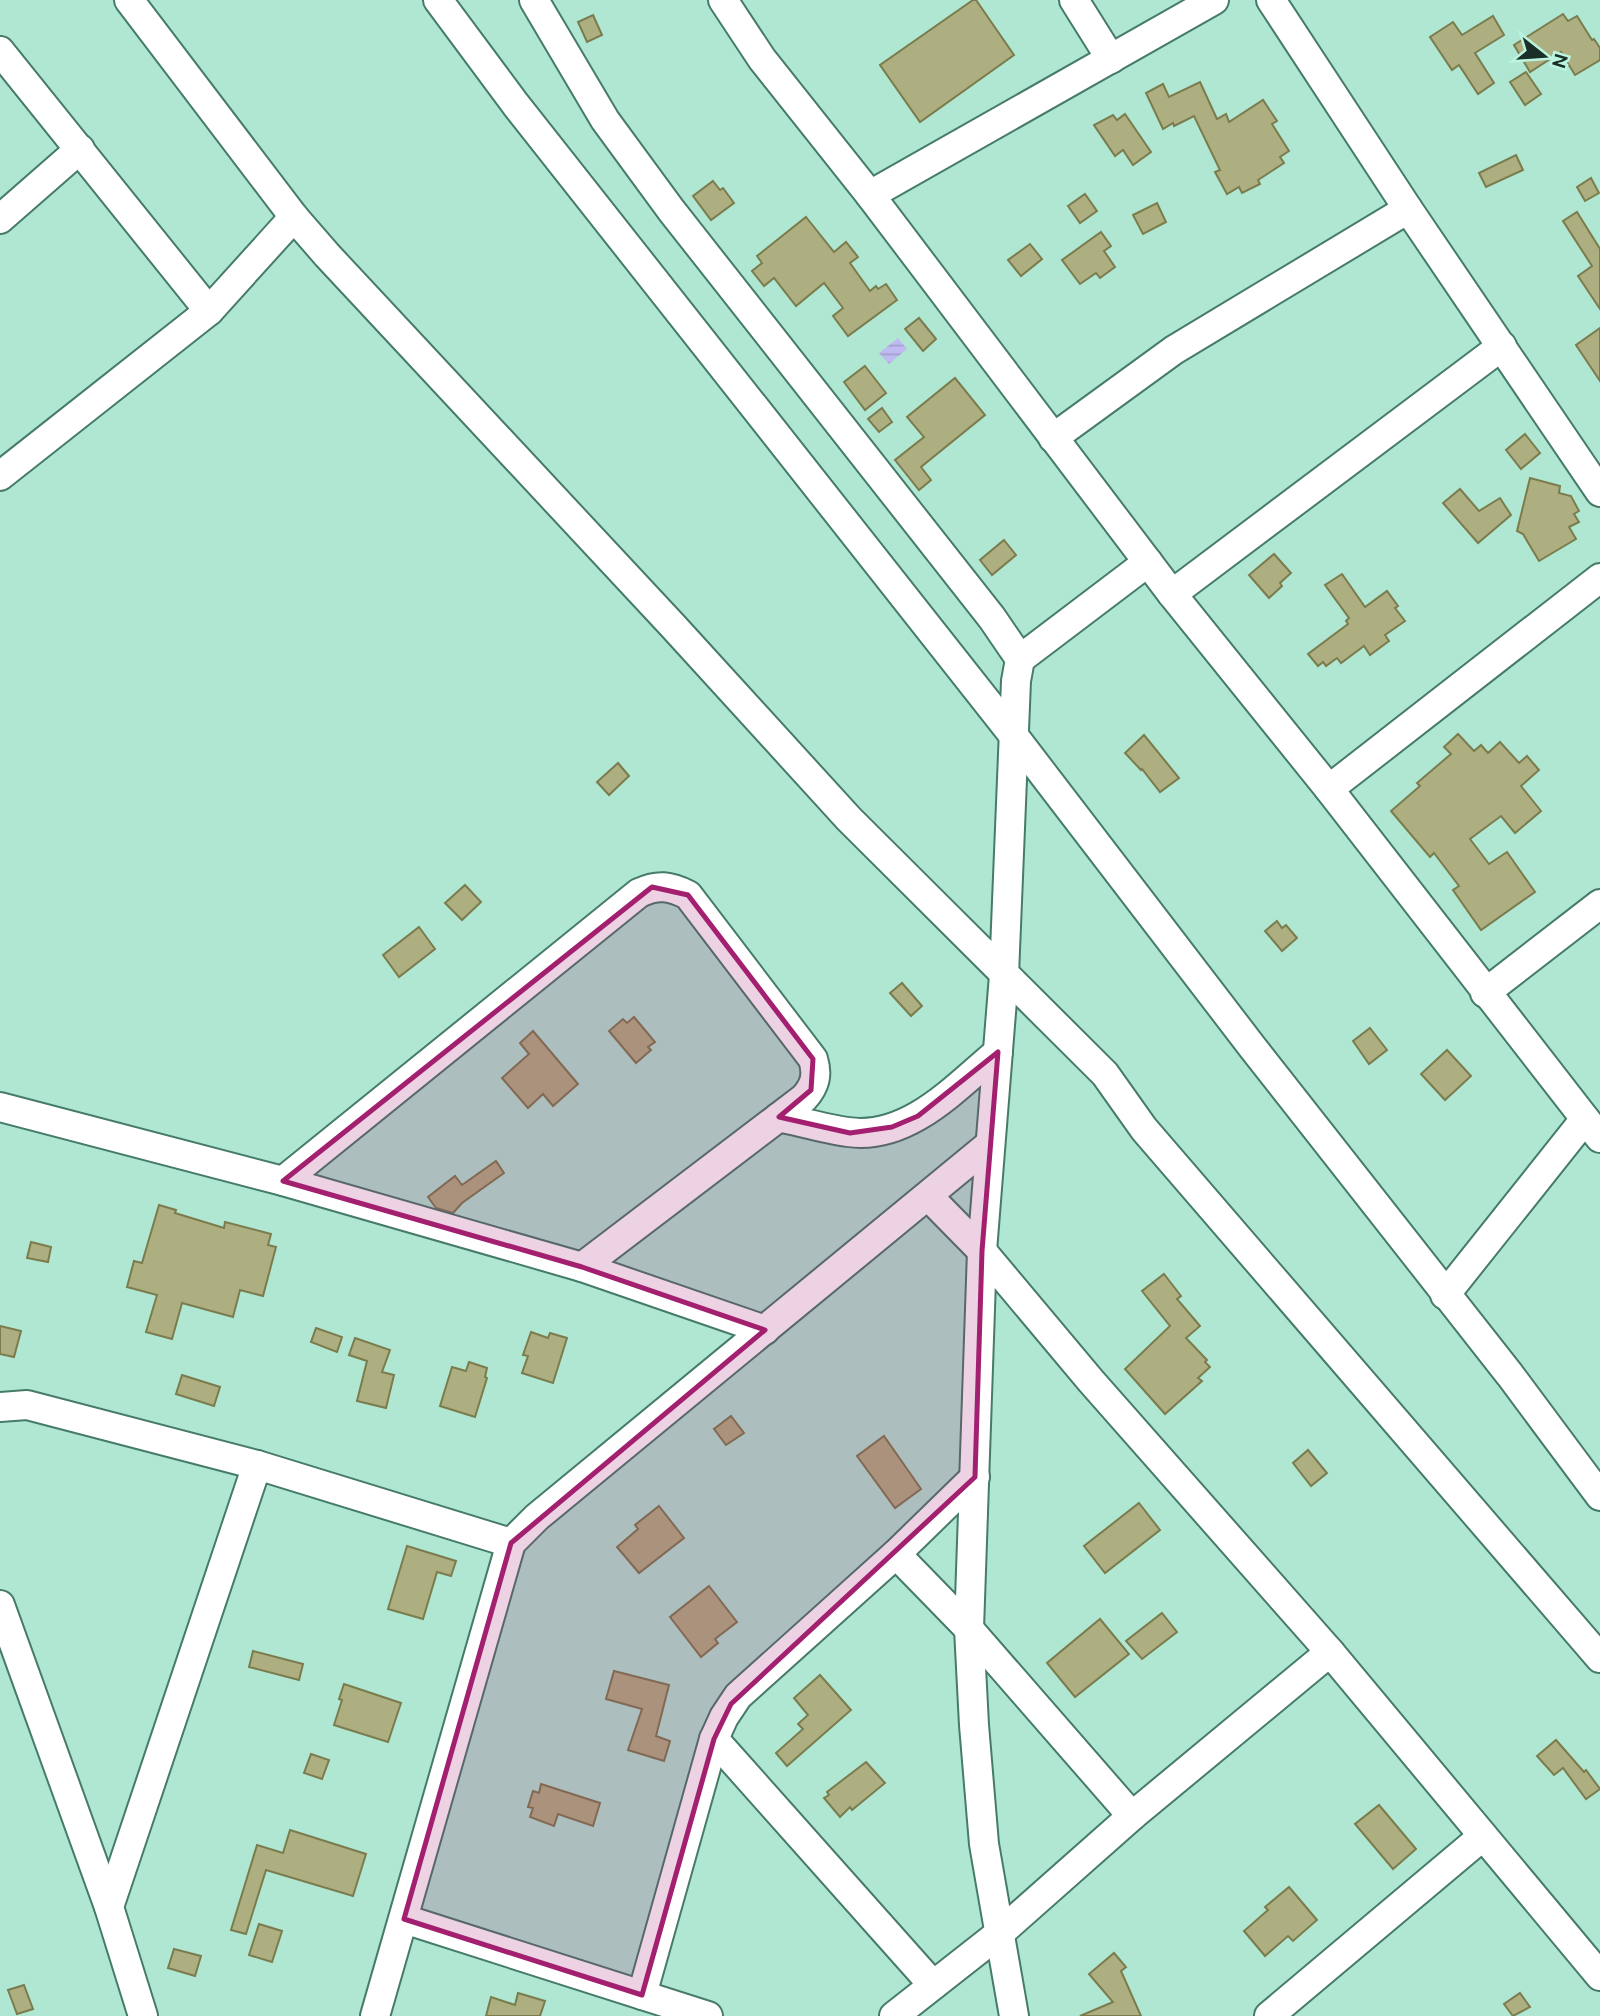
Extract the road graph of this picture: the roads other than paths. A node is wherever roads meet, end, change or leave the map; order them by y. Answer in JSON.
{"nodes":[{"id":1,"x":129,"y":0,"type":"edge"},
{"id":2,"x":438,"y":0,"type":"edge"},
{"id":3,"x":534,"y":0,"type":"edge"},
{"id":4,"x":723,"y":0,"type":"edge"},
{"id":5,"x":1074,"y":0,"type":"edge"},
{"id":6,"x":1214,"y":0,"type":"edge"},
{"id":7,"x":1272,"y":0,"type":"edge"},
{"id":8,"x":0,"y":51,"type":"edge"},
{"id":9,"x":1111,"y":59,"type":"junction"},
{"id":10,"x":80,"y":149,"type":"junction"},
{"id":11,"x":870,"y":195,"type":"junction"},
{"id":12,"x":1408,"y":209,"type":"junction"},
{"id":13,"x":293,"y":217,"type":"junction"},
{"id":14,"x":0,"y":219,"type":"edge"},
{"id":15,"x":209,"y":311,"type":"junction"},
{"id":16,"x":1502,"y":346,"type":"junction"},
{"id":17,"x":1053,"y":438,"type":"junction"},
{"id":18,"x":0,"y":476,"type":"edge"},
{"id":19,"x":1600,"y":492,"type":"edge"},
{"id":20,"x":1148,"y":562,"type":"junction"},
{"id":21,"x":1600,"y":578,"type":"edge"},
{"id":22,"x":1172,"y":594,"type":"junction"},
{"id":23,"x":1020,"y":659,"type":"junction"},
{"id":24,"x":1014,"y":736,"type":"junction"},
{"id":25,"x":1329,"y":789,"type":"junction"},
{"id":26,"x":1600,"y":904,"type":"edge"},
{"id":27,"x":1004,"y":975,"type":"junction"},
{"id":28,"x":1485,"y":993,"type":"junction"},
{"id":29,"x":998,"y":1052,"type":"junction"},
{"id":30,"x":0,"y":1108,"type":"edge"},
{"id":31,"x":779,"y":1117,"type":"junction"},
{"id":32,"x":1593,"y":1129,"type":"edge"},
{"id":33,"x":990,"y":1144,"type":"junction"},
{"id":34,"x":283,"y":1181,"type":"junction"},
{"id":35,"x":929,"y":1197,"type":"junction"},
{"id":36,"x":982,"y":1251,"type":"junction"},
{"id":37,"x":582,"y":1267,"type":"junction"},
{"id":38,"x":1445,"y":1295,"type":"junction"},
{"id":39,"x":765,"y":1330,"type":"junction"},
{"id":40,"x":0,"y":1407,"type":"edge"},
{"id":41,"x":257,"y":1465,"type":"junction"},
{"id":42,"x":975,"y":1477,"type":"junction"},
{"id":43,"x":1600,"y":1496,"type":"edge"},
{"id":44,"x":511,"y":1543,"type":"junction"},
{"id":45,"x":896,"y":1555,"type":"junction"},
{"id":46,"x":0,"y":1605,"type":"edge"},
{"id":47,"x":970,"y":1629,"type":"junction"},
{"id":48,"x":1330,"y":1652,"type":"junction"},
{"id":49,"x":1600,"y":1658,"type":"edge"},
{"id":50,"x":714,"y":1739,"type":"junction"},
{"id":51,"x":1132,"y":1816,"type":"junction"},
{"id":52,"x":1483,"y":1836,"type":"junction"},
{"id":53,"x":109,"y":1907,"type":"junction"},
{"id":54,"x":404,"y":1919,"type":"junction"},
{"id":55,"x":1001,"y":1932,"type":"junction"},
{"id":56,"x":1600,"y":1976,"type":"edge"},
{"id":57,"x":933,"y":1985,"type":"junction"},
{"id":58,"x":642,"y":1995,"type":"junction"},
{"id":59,"x":143,"y":2016,"type":"edge"},
{"id":60,"x":375,"y":2016,"type":"edge"},
{"id":61,"x":708,"y":2016,"type":"edge"},
{"id":62,"x":894,"y":2016,"type":"edge"},
{"id":63,"x":1014,"y":2016,"type":"edge"},
{"id":64,"x":1269,"y":2016,"type":"edge"}],
"edges":[{"from":1,"to":13,"type":"street"},
{"from":2,"to":24,"type":"street"},
{"from":3,"to":23,"type":"street"},
{"from":4,"to":11,"type":"street"},
{"from":5,"to":9,"type":"street"},
{"from":6,"to":9,"type":"street"},
{"from":7,"to":12,"type":"street"},
{"from":8,"to":10,"type":"street"},
{"from":9,"to":11,"type":"street"},
{"from":10,"to":14,"type":"street"},
{"from":10,"to":15,"type":"street"},
{"from":11,"to":17,"type":"street"},
{"from":12,"to":16,"type":"street"},
{"from":12,"to":17,"type":"street"},
{"from":13,"to":15,"type":"street"},
{"from":13,"to":27,"type":"street"},
{"from":15,"to":18,"type":"street"},
{"from":16,"to":19,"type":"street"},
{"from":16,"to":22,"type":"street"},
{"from":17,"to":20,"type":"street"},
{"from":20,"to":22,"type":"street"},
{"from":20,"to":23,"type":"street"},
{"from":21,"to":25,"type":"street"},
{"from":22,"to":25,"type":"street"},
{"from":23,"to":24,"type":"street"},
{"from":24,"to":27,"type":"street"},
{"from":24,"to":38,"type":"street"},
{"from":25,"to":28,"type":"street"},
{"from":26,"to":28,"type":"street"},
{"from":27,"to":29,"type":"street"},
{"from":27,"to":49,"type":"street"},
{"from":28,"to":32,"type":"street"},
{"from":29,"to":31,"type":"street"},
{"from":29,"to":33,"type":"street"},
{"from":30,"to":34,"type":"street"},
{"from":31,"to":34,"type":"street"},
{"from":31,"to":37,"type":"street"},
{"from":32,"to":38,"type":"street"},
{"from":33,"to":35,"type":"street"},
{"from":33,"to":36,"type":"street"},
{"from":34,"to":37,"type":"street"},
{"from":35,"to":36,"type":"street"},
{"from":35,"to":39,"type":"street"},
{"from":36,"to":42,"type":"street"},
{"from":36,"to":48,"type":"street"},
{"from":37,"to":39,"type":"street"},
{"from":38,"to":43,"type":"street"},
{"from":39,"to":44,"type":"street"},
{"from":40,"to":41,"type":"street"},
{"from":41,"to":44,"type":"street"},
{"from":41,"to":53,"type":"street"},
{"from":42,"to":45,"type":"street"},
{"from":42,"to":47,"type":"street"},
{"from":44,"to":54,"type":"street"},
{"from":45,"to":47,"type":"street"},
{"from":45,"to":50,"type":"street"},
{"from":46,"to":53,"type":"street"},
{"from":47,"to":51,"type":"street"},
{"from":47,"to":55,"type":"street"},
{"from":48,"to":51,"type":"street"},
{"from":48,"to":52,"type":"street"},
{"from":50,"to":57,"type":"street"},
{"from":50,"to":58,"type":"street"},
{"from":51,"to":55,"type":"street"},
{"from":52,"to":56,"type":"street"},
{"from":52,"to":64,"type":"street"},
{"from":53,"to":59,"type":"street"},
{"from":54,"to":58,"type":"street"},
{"from":54,"to":60,"type":"street"},
{"from":55,"to":57,"type":"street"},
{"from":55,"to":63,"type":"street"},
{"from":57,"to":62,"type":"street"},
{"from":58,"to":61,"type":"street"}]}
